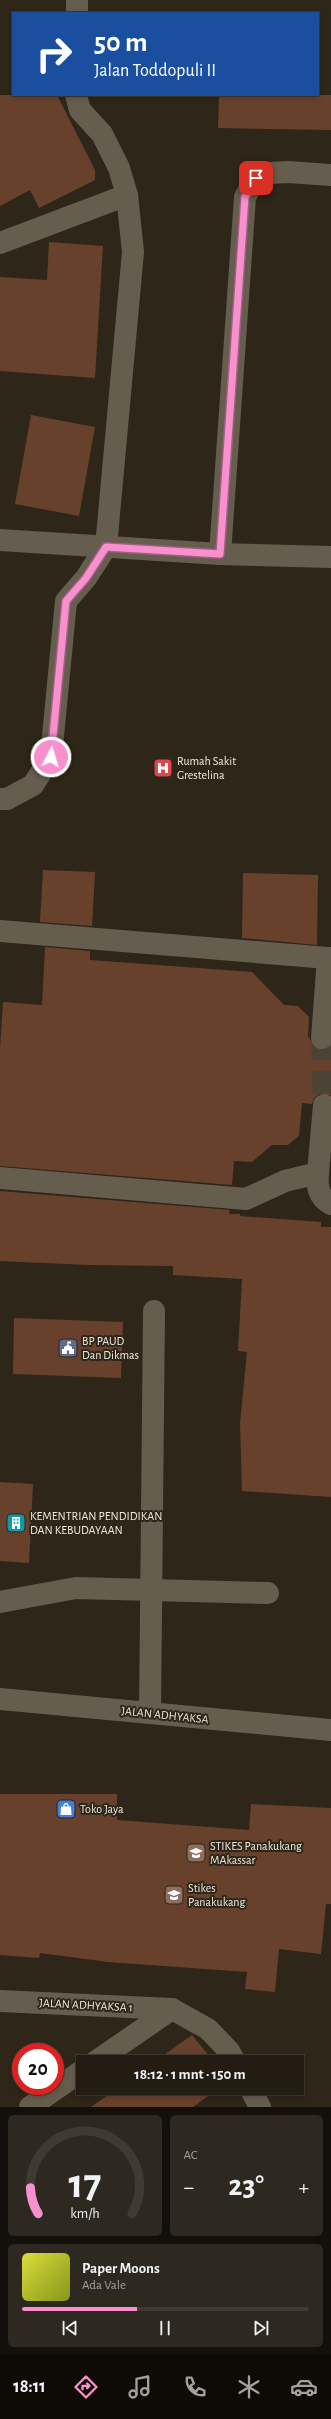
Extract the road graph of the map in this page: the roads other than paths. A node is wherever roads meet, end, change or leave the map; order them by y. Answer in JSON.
{"nodes":[{"id":1,"x":77,"y":0,"type":"edge"},
{"id":2,"x":77,"y":12,"type":"edge"},
{"id":3,"x":76,"y":96,"type":"edge"},
{"id":4,"x":331,"y":175,"type":"edge"},
{"id":5,"x":127,"y":195,"type":"junction"},
{"id":6,"x":0,"y":243,"type":"edge"},
{"id":7,"x":0,"y":540,"type":"edge"},
{"id":8,"x":106,"y":547,"type":"junction"},
{"id":9,"x":220,"y":554,"type":"junction"},
{"id":10,"x":331,"y":557,"type":"edge"},
{"id":11,"x":0,"y":799,"type":"edge"},
{"id":12,"x":0,"y":931,"type":"edge"},
{"id":13,"x":330,"y":958,"type":"edge"},
{"id":14,"x":322,"y":1038,"type":"tunnel mouth"},
{"id":15,"x":324,"y":1105,"type":"tunnel mouth"},
{"id":16,"x":318,"y":1172,"type":"junction"},
{"id":17,"x":0,"y":1178,"type":"edge"},
{"id":18,"x":331,"y":1204,"type":"edge"},
{"id":19,"x":154,"y":1311,"type":"dead end"},
{"id":20,"x":150,"y":1589,"type":"junction"},
{"id":21,"x":268,"y":1593,"type":"dead end"},
{"id":22,"x":0,"y":1602,"type":"edge"},
{"id":23,"x":0,"y":1699,"type":"edge"},
{"id":24,"x":150,"y":1713,"type":"junction"},
{"id":25,"x":331,"y":1730,"type":"edge"},
{"id":26,"x":0,"y":2001,"type":"edge"},
{"id":27,"x":172,"y":2009,"type":"junction"},
{"id":28,"x":105,"y":2055,"type":"edge"},
{"id":29,"x":231,"y":2055,"type":"edge"},
{"id":30,"x":76,"y":2075,"type":"edge"},
{"id":31,"x":254,"y":2095,"type":"edge"},
{"id":32,"x":30,"y":2107,"type":"edge"},
{"id":33,"x":260,"y":2107,"type":"edge"}],
"edges":[{"from":1,"to":2,"type":"street"},
{"from":3,"to":5,"type":"street"},
{"from":4,"to":9,"type":"street"},
{"from":5,"to":6,"type":"street"},
{"from":5,"to":8,"type":"street"},
{"from":7,"to":8,"type":"street"},
{"from":8,"to":9,"type":"street"},
{"from":8,"to":11,"type":"street"},
{"from":9,"to":10,"type":"street"},
{"from":12,"to":13,"type":"street"},
{"from":13,"to":14,"type":"street"},
{"from":15,"to":16,"type":"street"},
{"from":16,"to":17,"type":"street"},
{"from":16,"to":18,"type":"street"},
{"from":19,"to":20,"type":"street"},
{"from":20,"to":21,"type":"street"},
{"from":20,"to":22,"type":"street"},
{"from":20,"to":24,"type":"street"},
{"from":23,"to":24,"type":"street","name":"JALAN ADHYAKSA"},
{"from":24,"to":25,"type":"street","name":"JALAN ADHYAKSA"},
{"from":26,"to":27,"type":"street","name":"JALAN ADHYAKSA 1"},
{"from":27,"to":28,"type":"street"},
{"from":27,"to":29,"type":"street"},
{"from":30,"to":32,"type":"street"},
{"from":31,"to":33,"type":"street"}]}
